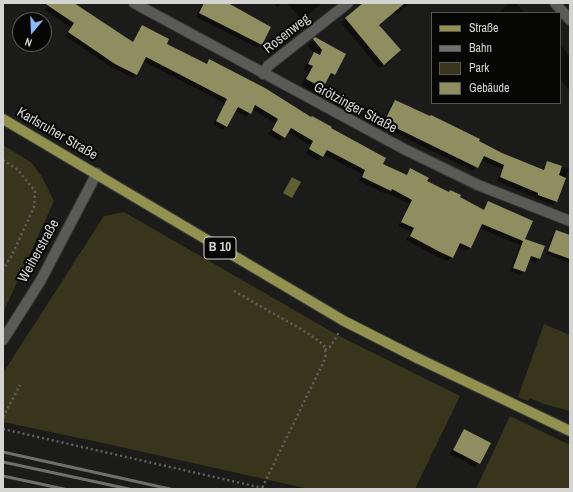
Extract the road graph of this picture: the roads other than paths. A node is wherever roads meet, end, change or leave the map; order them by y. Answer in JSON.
{"nodes":[{"id":1,"x":134,"y":3,"type":"edge"},
{"id":2,"x":348,"y":3,"type":"edge"},
{"id":3,"x":555,"y":3,"type":"edge"},
{"id":4,"x":570,"y":20,"type":"edge"},
{"id":5,"x":264,"y":74,"type":"junction"},
{"id":6,"x":3,"y":119,"type":"edge"},
{"id":7,"x":97,"y":173,"type":"junction"},
{"id":8,"x":570,"y":221,"type":"edge"},
{"id":9,"x":3,"y":340,"type":"edge"},
{"id":10,"x":570,"y":431,"type":"edge"}],
"edges":[{"from":1,"to":5,"type":"street","name":"Grötzinger Straße"},
{"from":2,"to":5,"type":"street","name":"Rosenweg"},
{"from":3,"to":4,"type":"street"},
{"from":5,"to":8,"type":"street","name":"Grötzinger Straße"},
{"from":6,"to":7,"type":"main road","name":"Karlsruher Straße","number":"B 10"},
{"from":7,"to":9,"type":"street","name":"Weiherstraße"},
{"from":7,"to":10,"type":"main road","number":"B 10"}]}
